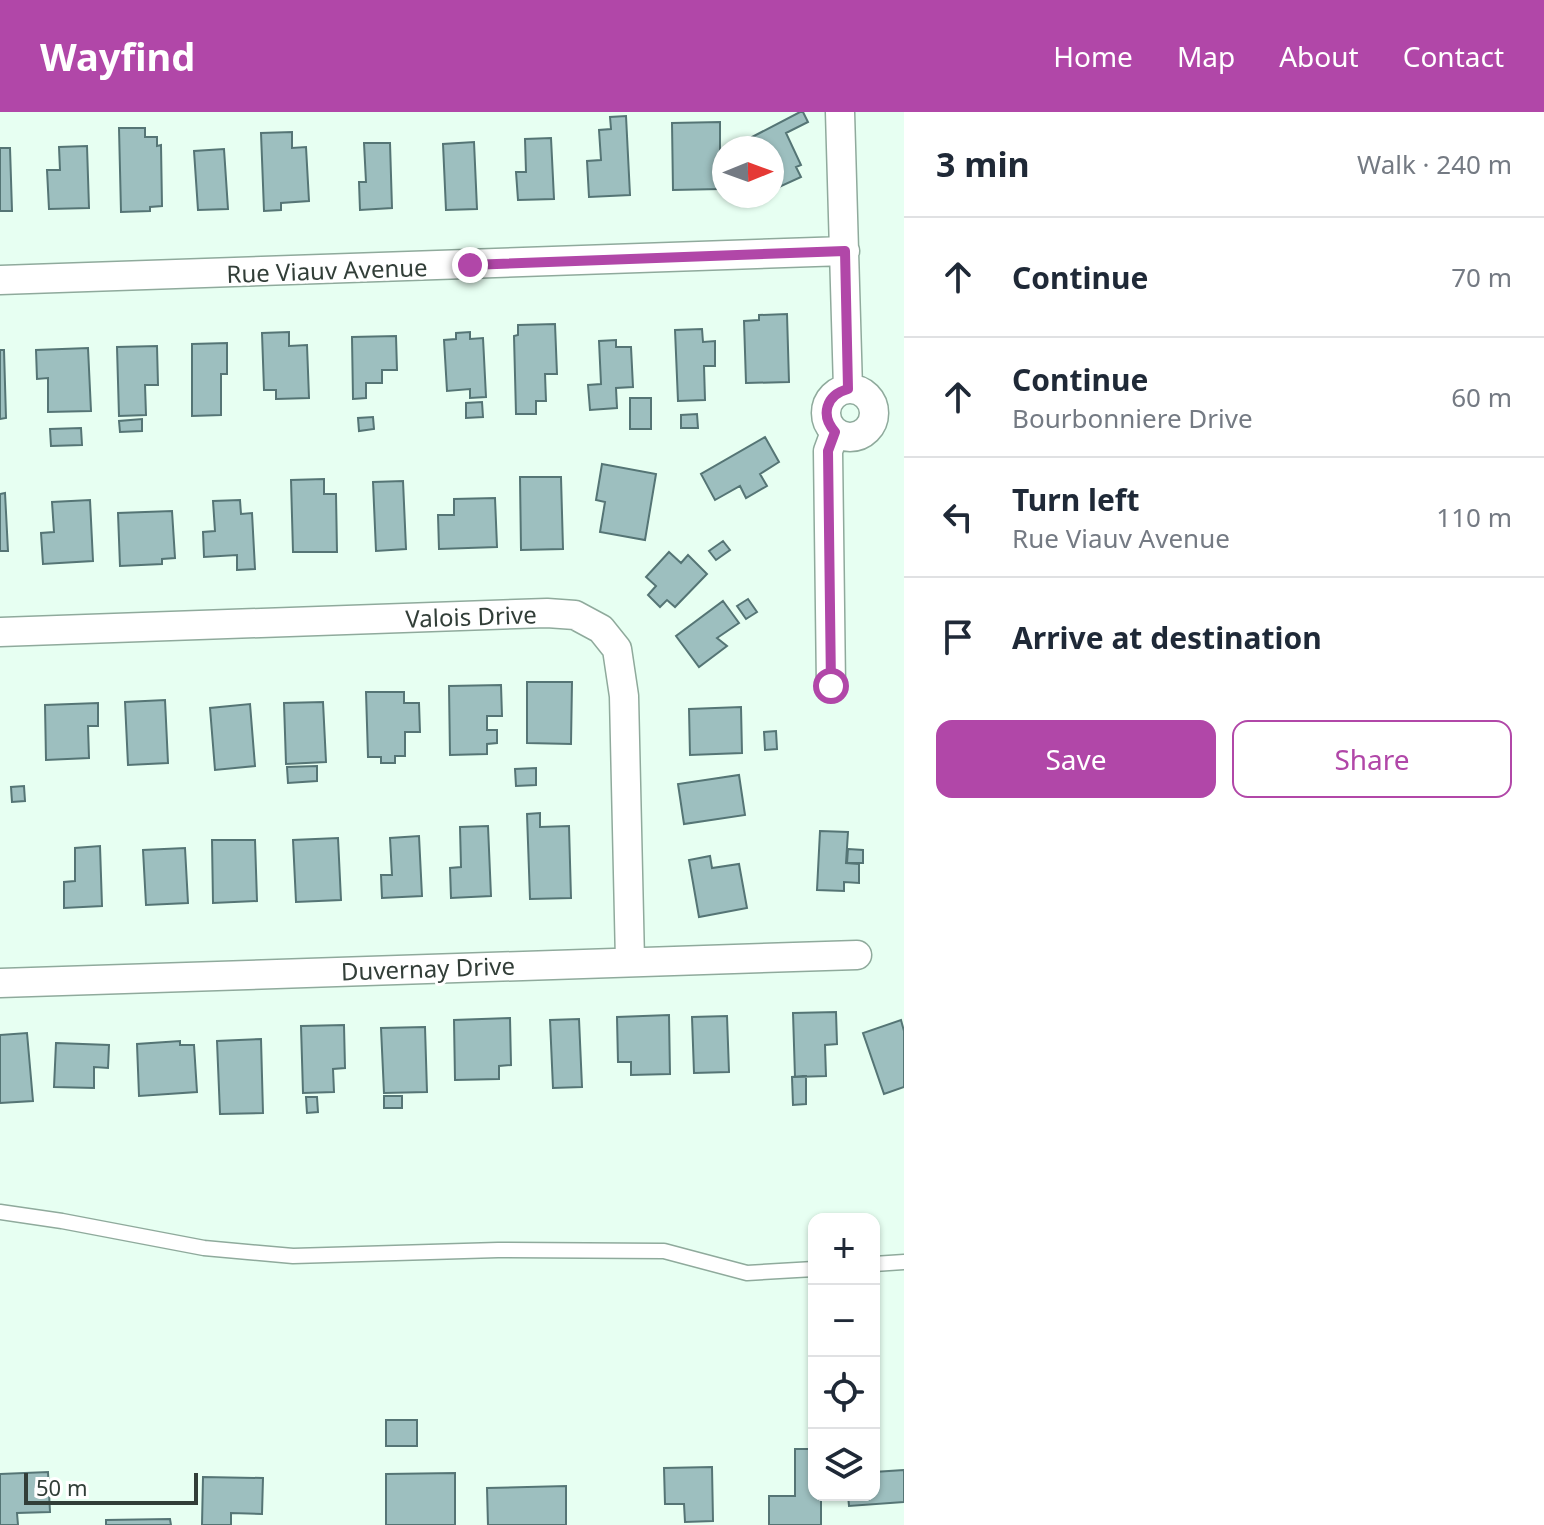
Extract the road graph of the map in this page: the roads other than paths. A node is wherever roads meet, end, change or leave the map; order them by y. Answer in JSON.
{"nodes":[{"id":1,"x":840,"y":112,"type":"edge"},
{"id":2,"x":845,"y":251,"type":"junction"},
{"id":3,"x":0,"y":280,"type":"edge"},
{"id":4,"x":848,"y":389,"type":"junction"},
{"id":5,"x":835,"y":432,"type":"junction"},
{"id":6,"x":0,"y":632,"type":"edge"},
{"id":7,"x":831,"y":686,"type":"dead end"},
{"id":8,"x":857,"y":955,"type":"dead end"},
{"id":9,"x":630,"y":961,"type":"junction"},
{"id":10,"x":0,"y":983,"type":"edge"},
{"id":11,"x":0,"y":1212,"type":"edge"},
{"id":12,"x":904,"y":1262,"type":"edge"},
{"id":13,"x":880,"y":1264,"type":"edge"},
{"id":14,"x":808,"y":1269,"type":"edge"}],
"edges":[{"from":1,"to":2,"type":"street"},
{"from":2,"to":3,"type":"street","name":"Rue Viauv Avenue"},
{"from":2,"to":4,"type":"street"},
{"from":4,"to":5,"type":"street"},
{"from":4,"to":5,"type":"street"},
{"from":5,"to":7,"type":"street"},
{"from":6,"to":9,"type":"street","name":"Valois Drive"},
{"from":8,"to":9,"type":"street","name":"Duvernay Drive"},
{"from":9,"to":10,"type":"street","name":"Duvernay Drive"},
{"from":11,"to":14,"type":"lane"},
{"from":12,"to":13,"type":"lane"}]}
